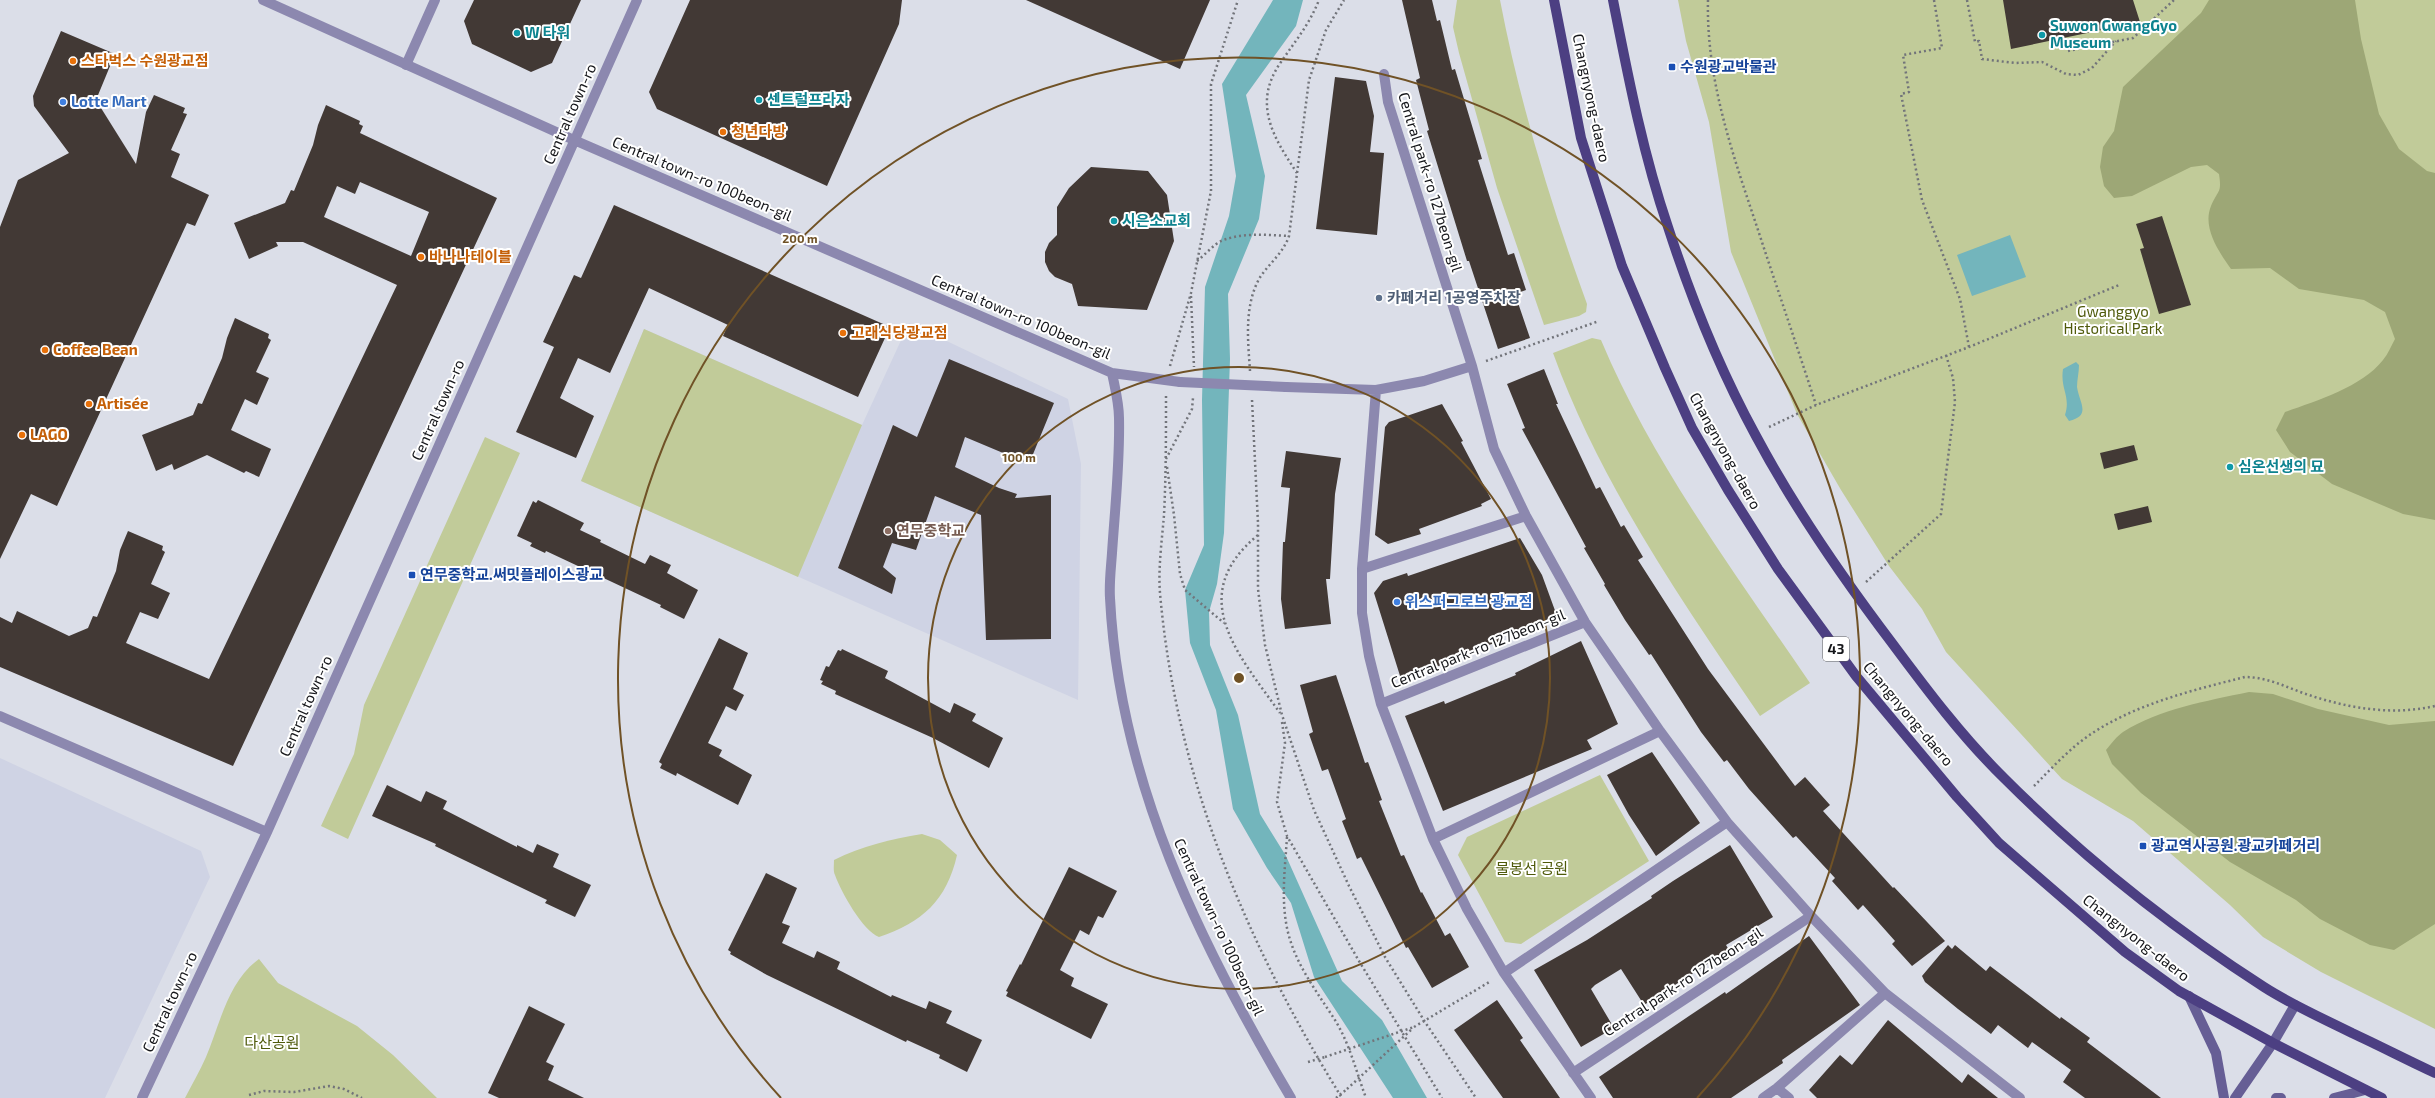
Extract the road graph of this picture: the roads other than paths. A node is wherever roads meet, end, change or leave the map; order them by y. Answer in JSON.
{"nodes":[{"id":1,"x":263,"y":0,"type":"edge"},
{"id":2,"x":435,"y":0,"type":"edge"},
{"id":3,"x":637,"y":0,"type":"edge"},
{"id":4,"x":1554,"y":0,"type":"edge"},
{"id":5,"x":1613,"y":0,"type":"edge"},
{"id":6,"x":406,"y":65,"type":"junction"},
{"id":7,"x":1384,"y":74,"type":"dead end"},
{"id":8,"x":574,"y":140,"type":"junction"},
{"id":9,"x":1472,"y":366,"type":"junction"},
{"id":10,"x":1112,"y":373,"type":"junction"},
{"id":11,"x":1376,"y":390,"type":"junction"},
{"id":12,"x":1526,"y":516,"type":"junction"},
{"id":13,"x":1362,"y":569,"type":"junction"},
{"id":14,"x":1585,"y":622,"type":"junction"},
{"id":15,"x":1381,"y":704,"type":"junction"},
{"id":16,"x":0,"y":716,"type":"edge"},
{"id":17,"x":1660,"y":731,"type":"junction"},
{"id":18,"x":1727,"y":822,"type":"junction"},
{"id":19,"x":267,"y":832,"type":"junction"},
{"id":20,"x":1433,"y":838,"type":"junction"},
{"id":21,"x":1811,"y":916,"type":"junction"},
{"id":22,"x":1504,"y":973,"type":"junction"},
{"id":23,"x":1886,"y":993,"type":"junction"},
{"id":24,"x":2189,"y":996,"type":"junction"},
{"id":25,"x":2295,"y":1005,"type":"junction"},
{"id":26,"x":2273,"y":1043,"type":"junction"},
{"id":27,"x":1573,"y":1073,"type":"junction"},
{"id":28,"x":2435,"y":1073,"type":"edge"},
{"id":29,"x":1777,"y":1088,"type":"junction"},
{"id":30,"x":2365,"y":1090,"type":"junction"},
{"id":31,"x":142,"y":1098,"type":"edge"},
{"id":32,"x":1291,"y":1098,"type":"edge"},
{"id":33,"x":1591,"y":1098,"type":"edge"},
{"id":34,"x":1763,"y":1098,"type":"edge"},
{"id":35,"x":1789,"y":1098,"type":"edge"},
{"id":36,"x":2020,"y":1098,"type":"edge"},
{"id":37,"x":2224,"y":1098,"type":"edge"},
{"id":38,"x":2235,"y":1098,"type":"edge"},
{"id":39,"x":2276,"y":1098,"type":"edge"},
{"id":40,"x":2281,"y":1098,"type":"edge"},
{"id":41,"x":2334,"y":1098,"type":"edge"},
{"id":42,"x":2382,"y":1098,"type":"edge"}],
"edges":[{"from":1,"to":6,"type":"street","name":"Central town-ro 100beon-gil"},
{"from":2,"to":6,"type":"street"},
{"from":3,"to":8,"type":"street","name":"Central town-ro"},
{"from":4,"to":24,"type":"main road","name":"Changnyong-daero","number":"43"},
{"from":5,"to":25,"type":"main road","name":"Changnyong-daero"},
{"from":6,"to":8,"type":"street","name":"Central town-ro 100beon-gil"},
{"from":7,"to":9,"type":"street","name":"Central park-ro 127beon-gil"},
{"from":8,"to":10,"type":"street","name":"Central town-ro 100beon-gil"},
{"from":8,"to":19,"type":"street","name":"Central town-ro"},
{"from":9,"to":11,"type":"street"},
{"from":9,"to":12,"type":"street","name":"Central park-ro 127beon-gil"},
{"from":10,"to":11,"type":"street","bridge":true},
{"from":10,"to":32,"type":"street","name":"Central town-ro 100beon-gil"},
{"from":11,"to":13,"type":"street","name":"Central park-ro 127beon-gil"},
{"from":12,"to":13,"type":"street"},
{"from":12,"to":14,"type":"street","name":"Central park-ro 127beon-gil"},
{"from":13,"to":15,"type":"street","name":"Central park-ro 127beon-gil"},
{"from":14,"to":15,"type":"street","name":"Central park-ro 127beon-gil"},
{"from":14,"to":17,"type":"street","name":"Central park-ro 127beon-gil"},
{"from":15,"to":20,"type":"street","name":"Central park-ro 127beon-gil"},
{"from":16,"to":19,"type":"street"},
{"from":17,"to":18,"type":"street","name":"Central park-ro 127beon-gil"},
{"from":17,"to":20,"type":"street"},
{"from":18,"to":21,"type":"street","name":"Central park-ro 127beon-gil"},
{"from":18,"to":22,"type":"street"},
{"from":19,"to":31,"type":"street","name":"Central town-ro"},
{"from":20,"to":22,"type":"street","name":"Central park-ro 127beon-gil"},
{"from":21,"to":23,"type":"street","name":"Central park-ro 127beon-gil"},
{"from":21,"to":27,"type":"street","name":"Central park-ro 127beon-gil"},
{"from":22,"to":27,"type":"street","name":"Central park-ro 127beon-gil"},
{"from":23,"to":29,"type":"street"},
{"from":23,"to":36,"type":"street","name":"Central park-ro 127beon-gil"},
{"from":24,"to":26,"type":"main road","name":"Changnyong-daero","number":"43"},
{"from":24,"to":37,"type":"street"},
{"from":25,"to":26,"type":"street"},
{"from":25,"to":28,"type":"main road","name":"Changnyong-daero"},
{"from":26,"to":30,"type":"main road","name":"Changnyong-daero","number":"43"},
{"from":26,"to":38,"type":"street"},
{"from":27,"to":33,"type":"street","name":"Central park-ro 127beon-gil"},
{"from":29,"to":34,"type":"street"},
{"from":29,"to":35,"type":"street"},
{"from":30,"to":41,"type":"street"},
{"from":30,"to":42,"type":"main road","name":"Changnyong-daero","number":"43"},
{"from":39,"to":40,"type":"street"}]}
